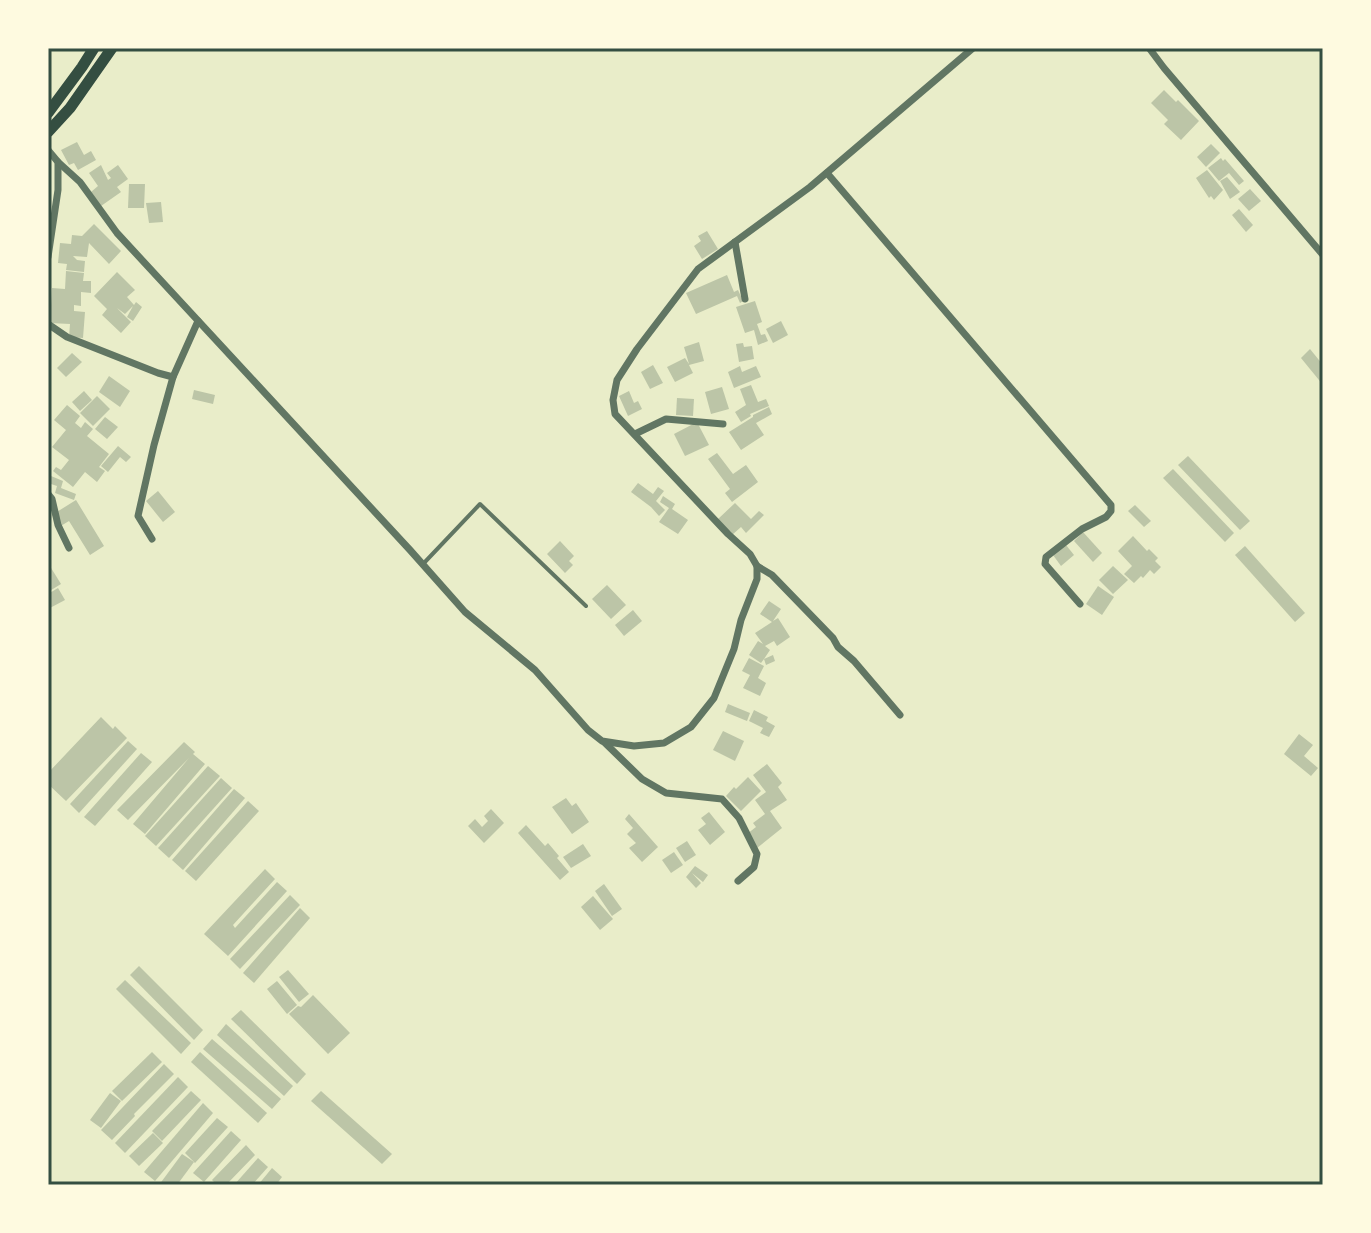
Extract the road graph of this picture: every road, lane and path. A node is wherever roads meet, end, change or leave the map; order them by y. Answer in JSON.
{"nodes":[{"id":1,"x":94,"y":48,"type":"edge"},
{"id":2,"x":112,"y":48,"type":"edge"},
{"id":3,"x":973,"y":48,"type":"edge"},
{"id":4,"x":1149,"y":48,"type":"edge"},
{"id":5,"x":48,"y":113,"type":"edge"},
{"id":6,"x":48,"y":132,"type":"edge"},
{"id":7,"x":48,"y":150,"type":"edge"},
{"id":8,"x":58,"y":162,"type":"junction"},
{"id":9,"x":827,"y":173,"type":"junction"},
{"id":10,"x":50,"y":238,"type":"edge"},
{"id":11,"x":735,"y":242,"type":"junction"},
{"id":12,"x":1323,"y":255,"type":"edge"},
{"id":13,"x":48,"y":257,"type":"edge"},
{"id":14,"x":745,"y":299,"type":"dead end"},
{"id":15,"x":198,"y":321,"type":"junction"},
{"id":16,"x":48,"y":324,"type":"edge"},
{"id":17,"x":173,"y":377,"type":"junction"},
{"id":18,"x":723,"y":424,"type":"dead end"},
{"id":19,"x":635,"y":434,"type":"junction"},
{"id":20,"x":48,"y":494,"type":"edge"},
{"id":21,"x":58,"y":525,"type":"junction"},
{"id":22,"x":48,"y":531,"type":"edge"},
{"id":23,"x":152,"y":539,"type":"dead end"},
{"id":24,"x":69,"y":548,"type":"dead end"},
{"id":25,"x":423,"y":564,"type":"junction"},
{"id":26,"x":757,"y":566,"type":"junction"},
{"id":27,"x":1080,"y":604,"type":"dead end"},
{"id":28,"x":586,"y":606,"type":"dead end"},
{"id":29,"x":900,"y":715,"type":"dead end"},
{"id":30,"x":602,"y":741,"type":"junction"},
{"id":31,"x":738,"y":881,"type":"dead end"}],
"edges":[{"from":1,"to":5,"type":"main road"},
{"from":2,"to":6,"type":"main road"},
{"from":3,"to":9,"type":"street"},
{"from":4,"to":12,"type":"street"},
{"from":7,"to":8,"type":"street"},
{"from":8,"to":10,"type":"street"},
{"from":8,"to":15,"type":"street"},
{"from":9,"to":11,"type":"street"},
{"from":9,"to":27,"type":"street"},
{"from":10,"to":13,"type":"street"},
{"from":11,"to":14,"type":"street"},
{"from":11,"to":19,"type":"street"},
{"from":15,"to":17,"type":"street"},
{"from":15,"to":25,"type":"street"},
{"from":16,"to":17,"type":"street"},
{"from":17,"to":23,"type":"street"},
{"from":18,"to":19,"type":"street"},
{"from":19,"to":26,"type":"street"},
{"from":20,"to":21,"type":"street"},
{"from":21,"to":22,"type":"street"},
{"from":21,"to":24,"type":"street"},
{"from":25,"to":28,"type":"lane"},
{"from":25,"to":30,"type":"street"},
{"from":26,"to":29,"type":"street"},
{"from":26,"to":30,"type":"street"},
{"from":30,"to":31,"type":"street"}]}
